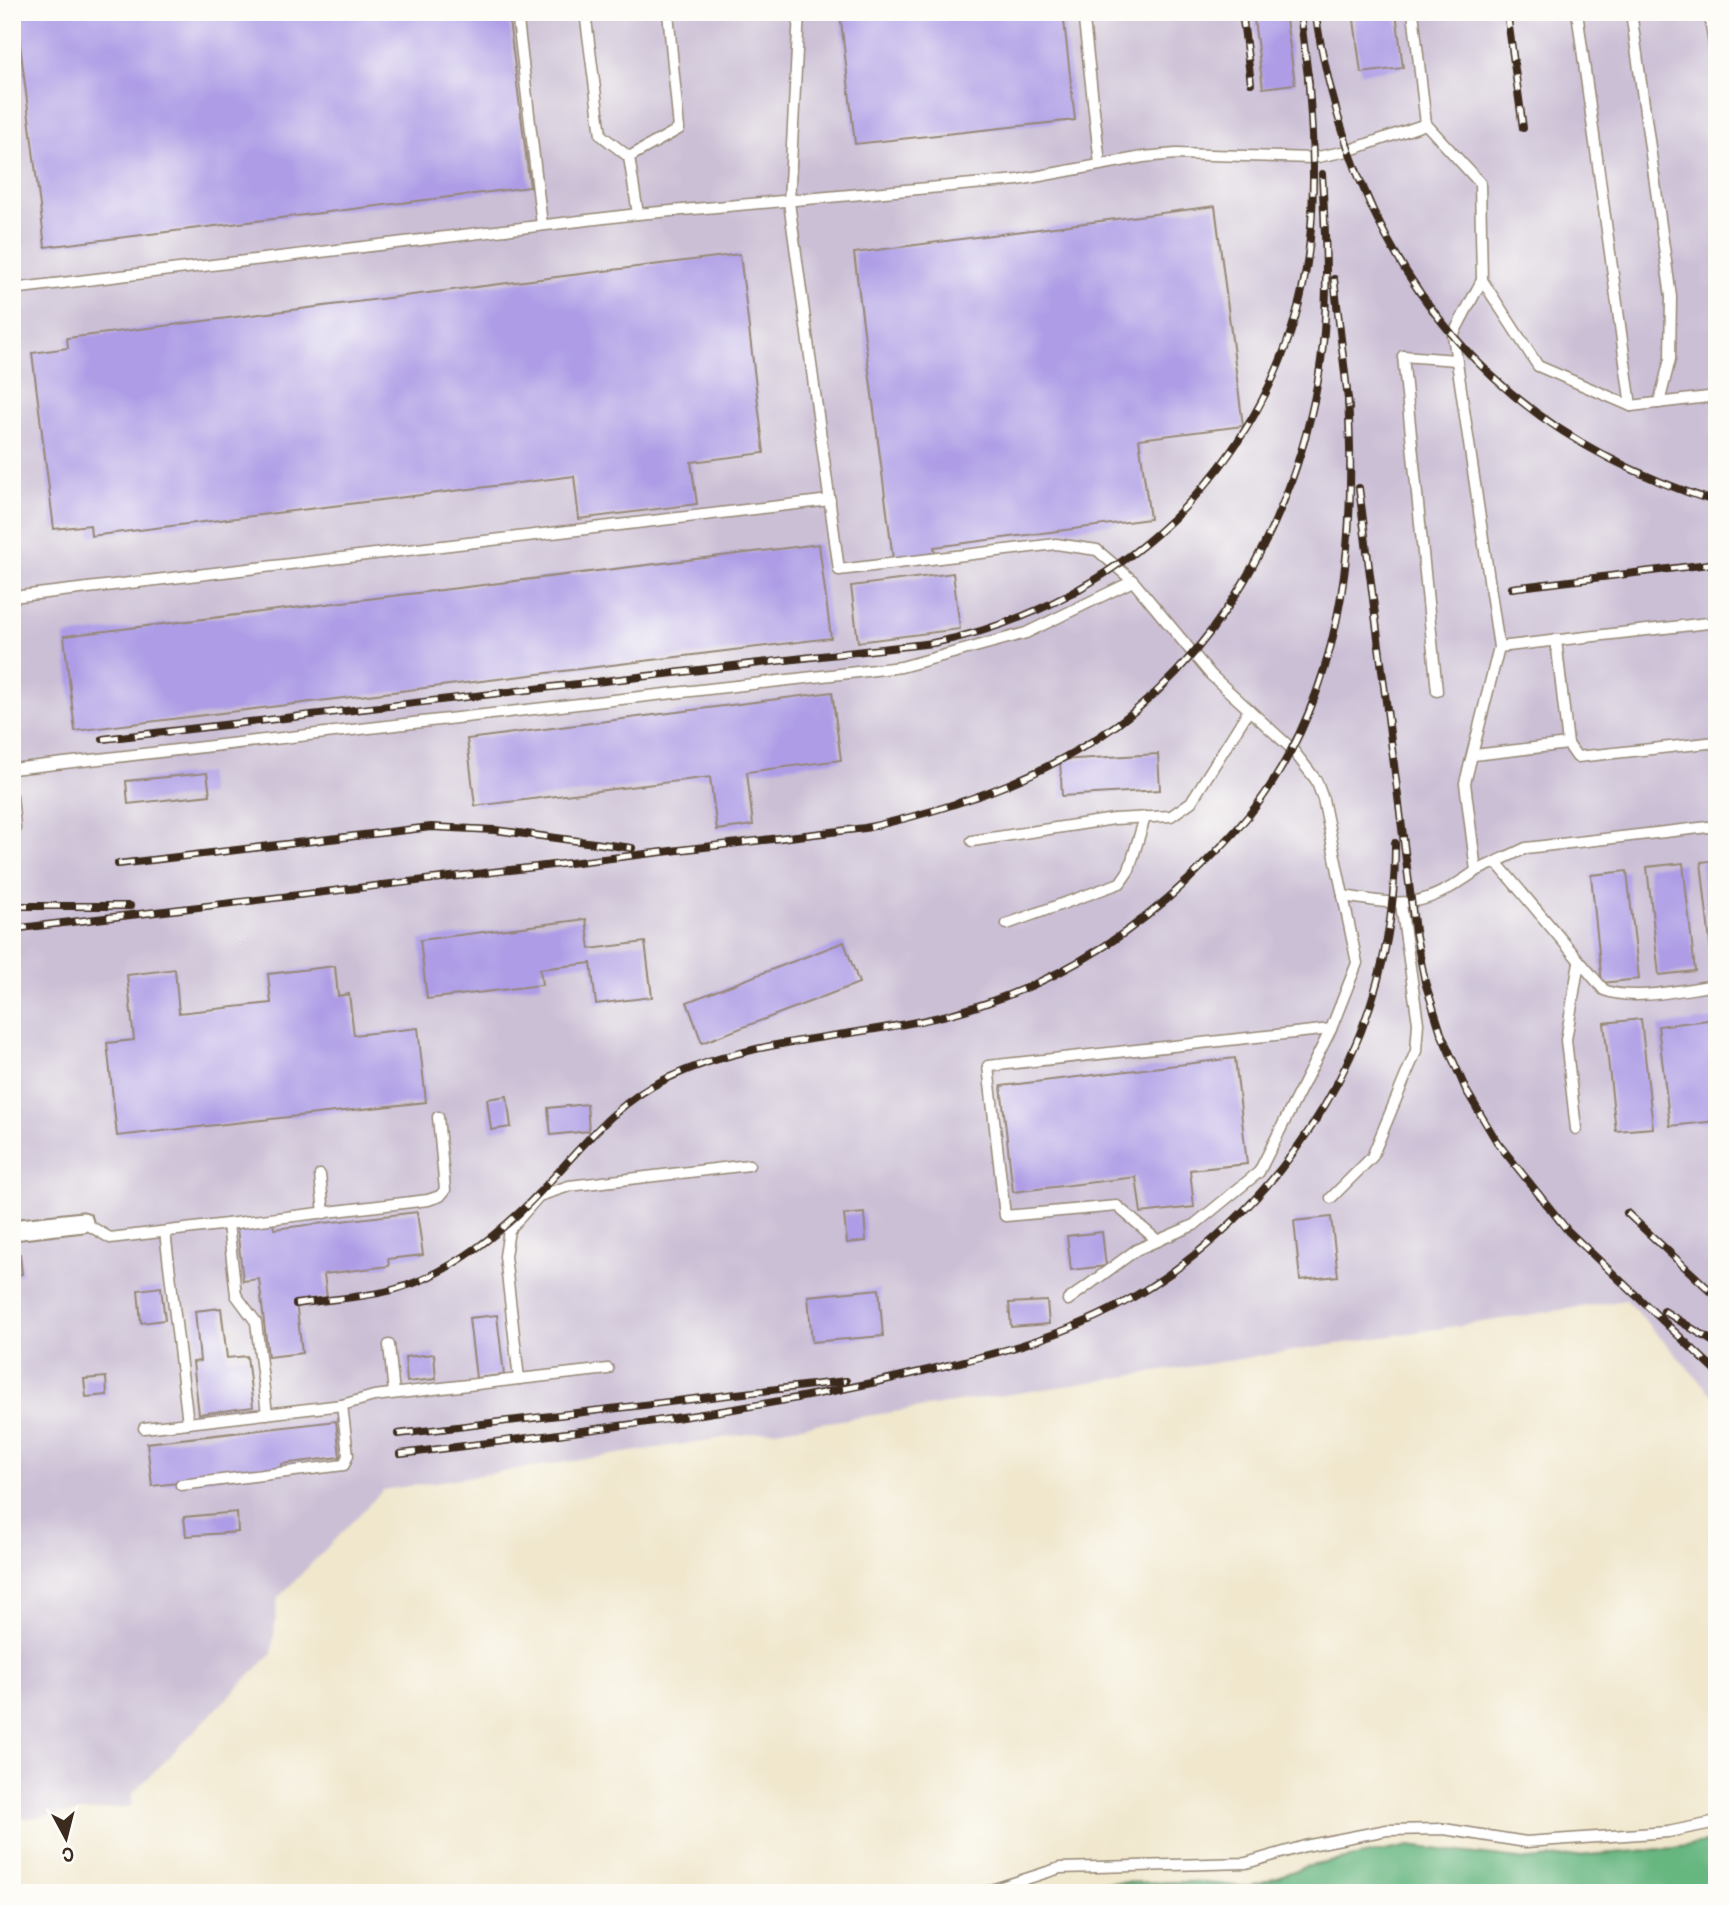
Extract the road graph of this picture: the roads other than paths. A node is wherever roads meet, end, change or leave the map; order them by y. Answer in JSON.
{"nodes":[{"id":1,"x":517,"y":12,"type":"edge"},
{"id":2,"x":585,"y":12,"type":"edge"},
{"id":3,"x":667,"y":12,"type":"edge"},
{"id":4,"x":799,"y":12,"type":"edge"},
{"id":5,"x":1083,"y":12,"type":"edge"},
{"id":6,"x":1413,"y":12,"type":"edge"},
{"id":7,"x":1577,"y":12,"type":"edge"},
{"id":8,"x":1631,"y":12,"type":"edge"},
{"id":9,"x":1709,"y":12,"type":"edge"},
{"id":10,"x":1717,"y":65,"type":"edge"},
{"id":11,"x":1426,"y":124,"type":"junction"},
{"id":12,"x":629,"y":157,"type":"junction"},
{"id":13,"x":1100,"y":164,"type":"junction"},
{"id":14,"x":789,"y":202,"type":"junction"},
{"id":15,"x":638,"y":214,"type":"junction"},
{"id":16,"x":542,"y":225,"type":"junction"},
{"id":17,"x":1482,"y":280,"type":"junction"},
{"id":18,"x":12,"y":289,"type":"edge"},
{"id":19,"x":1457,"y":360,"type":"junction"},
{"id":20,"x":1717,"y":396,"type":"edge"},
{"id":21,"x":1659,"y":402,"type":"junction"},
{"id":22,"x":1631,"y":406,"type":"junction"},
{"id":23,"x":830,"y":500,"type":"junction"},
{"id":24,"x":1133,"y":581,"type":"junction"},
{"id":25,"x":12,"y":597,"type":"edge"},
{"id":26,"x":1717,"y":622,"type":"edge"},
{"id":27,"x":1556,"y":640,"type":"junction"},
{"id":28,"x":1499,"y":647,"type":"junction"},
{"id":29,"x":1437,"y":691,"type":"dead end"},
{"id":30,"x":1249,"y":710,"type":"junction"},
{"id":31,"x":1717,"y":742,"type":"edge"},
{"id":32,"x":1568,"y":744,"type":"junction"},
{"id":33,"x":1474,"y":755,"type":"junction"},
{"id":34,"x":12,"y":769,"type":"edge"},
{"id":35,"x":12,"y":796,"type":"edge"},
{"id":36,"x":1145,"y":817,"type":"junction"},
{"id":37,"x":1717,"y":826,"type":"edge"},
{"id":38,"x":12,"y":829,"type":"edge"},
{"id":39,"x":972,"y":841,"type":"dead end"},
{"id":40,"x":1496,"y":862,"type":"junction"},
{"id":41,"x":1476,"y":871,"type":"junction"},
{"id":42,"x":1343,"y":896,"type":"junction"},
{"id":43,"x":1401,"y":904,"type":"junction"},
{"id":44,"x":1007,"y":924,"type":"dead end"},
{"id":45,"x":1579,"y":962,"type":"junction"},
{"id":46,"x":1717,"y":985,"type":"edge"},
{"id":47,"x":1331,"y":1029,"type":"junction"},
{"id":48,"x":438,"y":1117,"type":"dead end"},
{"id":49,"x":1576,"y":1129,"type":"dead end"},
{"id":50,"x":749,"y":1164,"type":"dead end"},
{"id":51,"x":320,"y":1175,"type":"dead end"},
{"id":52,"x":1331,"y":1198,"type":"dead end"},
{"id":53,"x":324,"y":1213,"type":"junction"},
{"id":54,"x":83,"y":1223,"type":"joint"},
{"id":55,"x":228,"y":1224,"type":"junction"},
{"id":56,"x":12,"y":1230,"type":"edge"},
{"id":57,"x":165,"y":1232,"type":"junction"},
{"id":58,"x":1158,"y":1241,"type":"junction"},
{"id":59,"x":1068,"y":1300,"type":"dead end"},
{"id":60,"x":389,"y":1345,"type":"dead end"},
{"id":61,"x":608,"y":1369,"type":"dead end"},
{"id":62,"x":519,"y":1379,"type":"junction"},
{"id":63,"x":394,"y":1394,"type":"junction"},
{"id":64,"x":342,"y":1405,"type":"junction"},
{"id":65,"x":267,"y":1414,"type":"junction"},
{"id":66,"x":188,"y":1423,"type":"junction"},
{"id":67,"x":144,"y":1428,"type":"dead end"},
{"id":68,"x":181,"y":1485,"type":"dead end"},
{"id":69,"x":1717,"y":1822,"type":"edge"},
{"id":70,"x":982,"y":1893,"type":"edge"}],
"edges":[{"from":1,"to":16,"type":"lane"},
{"from":2,"to":12,"type":"lane"},
{"from":3,"to":12,"type":"lane"},
{"from":4,"to":14,"type":"lane"},
{"from":5,"to":13,"type":"lane"},
{"from":6,"to":11,"type":"lane"},
{"from":7,"to":22,"type":"lane"},
{"from":8,"to":21,"type":"lane"},
{"from":9,"to":10,"type":"lane"},
{"from":11,"to":13,"type":"lane"},
{"from":11,"to":17,"type":"lane"},
{"from":12,"to":15,"type":"lane"},
{"from":13,"to":14,"type":"lane"},
{"from":14,"to":15,"type":"lane"},
{"from":14,"to":23,"type":"lane"},
{"from":15,"to":16,"type":"lane"},
{"from":16,"to":18,"type":"lane"},
{"from":17,"to":19,"type":"lane"},
{"from":17,"to":22,"type":"lane"},
{"from":19,"to":28,"type":"lane"},
{"from":19,"to":29,"type":"lane"},
{"from":20,"to":21,"type":"lane"},
{"from":21,"to":22,"type":"lane"},
{"from":23,"to":24,"type":"lane"},
{"from":23,"to":25,"type":"lane"},
{"from":24,"to":30,"type":"lane"},
{"from":24,"to":34,"type":"lane"},
{"from":26,"to":27,"type":"lane"},
{"from":27,"to":28,"type":"lane"},
{"from":27,"to":32,"type":"lane"},
{"from":28,"to":33,"type":"lane"},
{"from":30,"to":36,"type":"lane"},
{"from":30,"to":42,"type":"lane"},
{"from":31,"to":32,"type":"lane"},
{"from":32,"to":33,"type":"lane"},
{"from":33,"to":41,"type":"lane"},
{"from":35,"to":38,"type":"lane"},
{"from":36,"to":39,"type":"lane"},
{"from":36,"to":44,"type":"lane"},
{"from":37,"to":40,"type":"lane"},
{"from":40,"to":41,"type":"lane"},
{"from":40,"to":45,"type":"lane"},
{"from":41,"to":43,"type":"lane"},
{"from":42,"to":43,"type":"lane"},
{"from":42,"to":47,"type":"lane"},
{"from":43,"to":52,"type":"lane"},
{"from":45,"to":46,"type":"lane"},
{"from":45,"to":49,"type":"lane"},
{"from":47,"to":58,"type":"lane"},
{"from":47,"to":58,"type":"lane"},
{"from":48,"to":53,"type":"lane"},
{"from":50,"to":62,"type":"lane"},
{"from":51,"to":53,"type":"lane"},
{"from":53,"to":55,"type":"lane"},
{"from":54,"to":56,"type":"street"},
{"from":54,"to":57,"type":"lane"},
{"from":55,"to":57,"type":"lane"},
{"from":55,"to":65,"type":"lane"},
{"from":57,"to":66,"type":"lane"},
{"from":58,"to":59,"type":"lane"},
{"from":60,"to":63,"type":"lane"},
{"from":61,"to":62,"type":"lane"},
{"from":62,"to":63,"type":"lane"},
{"from":63,"to":64,"type":"lane"},
{"from":64,"to":65,"type":"lane"},
{"from":64,"to":68,"type":"lane"},
{"from":65,"to":66,"type":"lane"},
{"from":66,"to":67,"type":"lane"},
{"from":69,"to":70,"type":"lane"}]}
